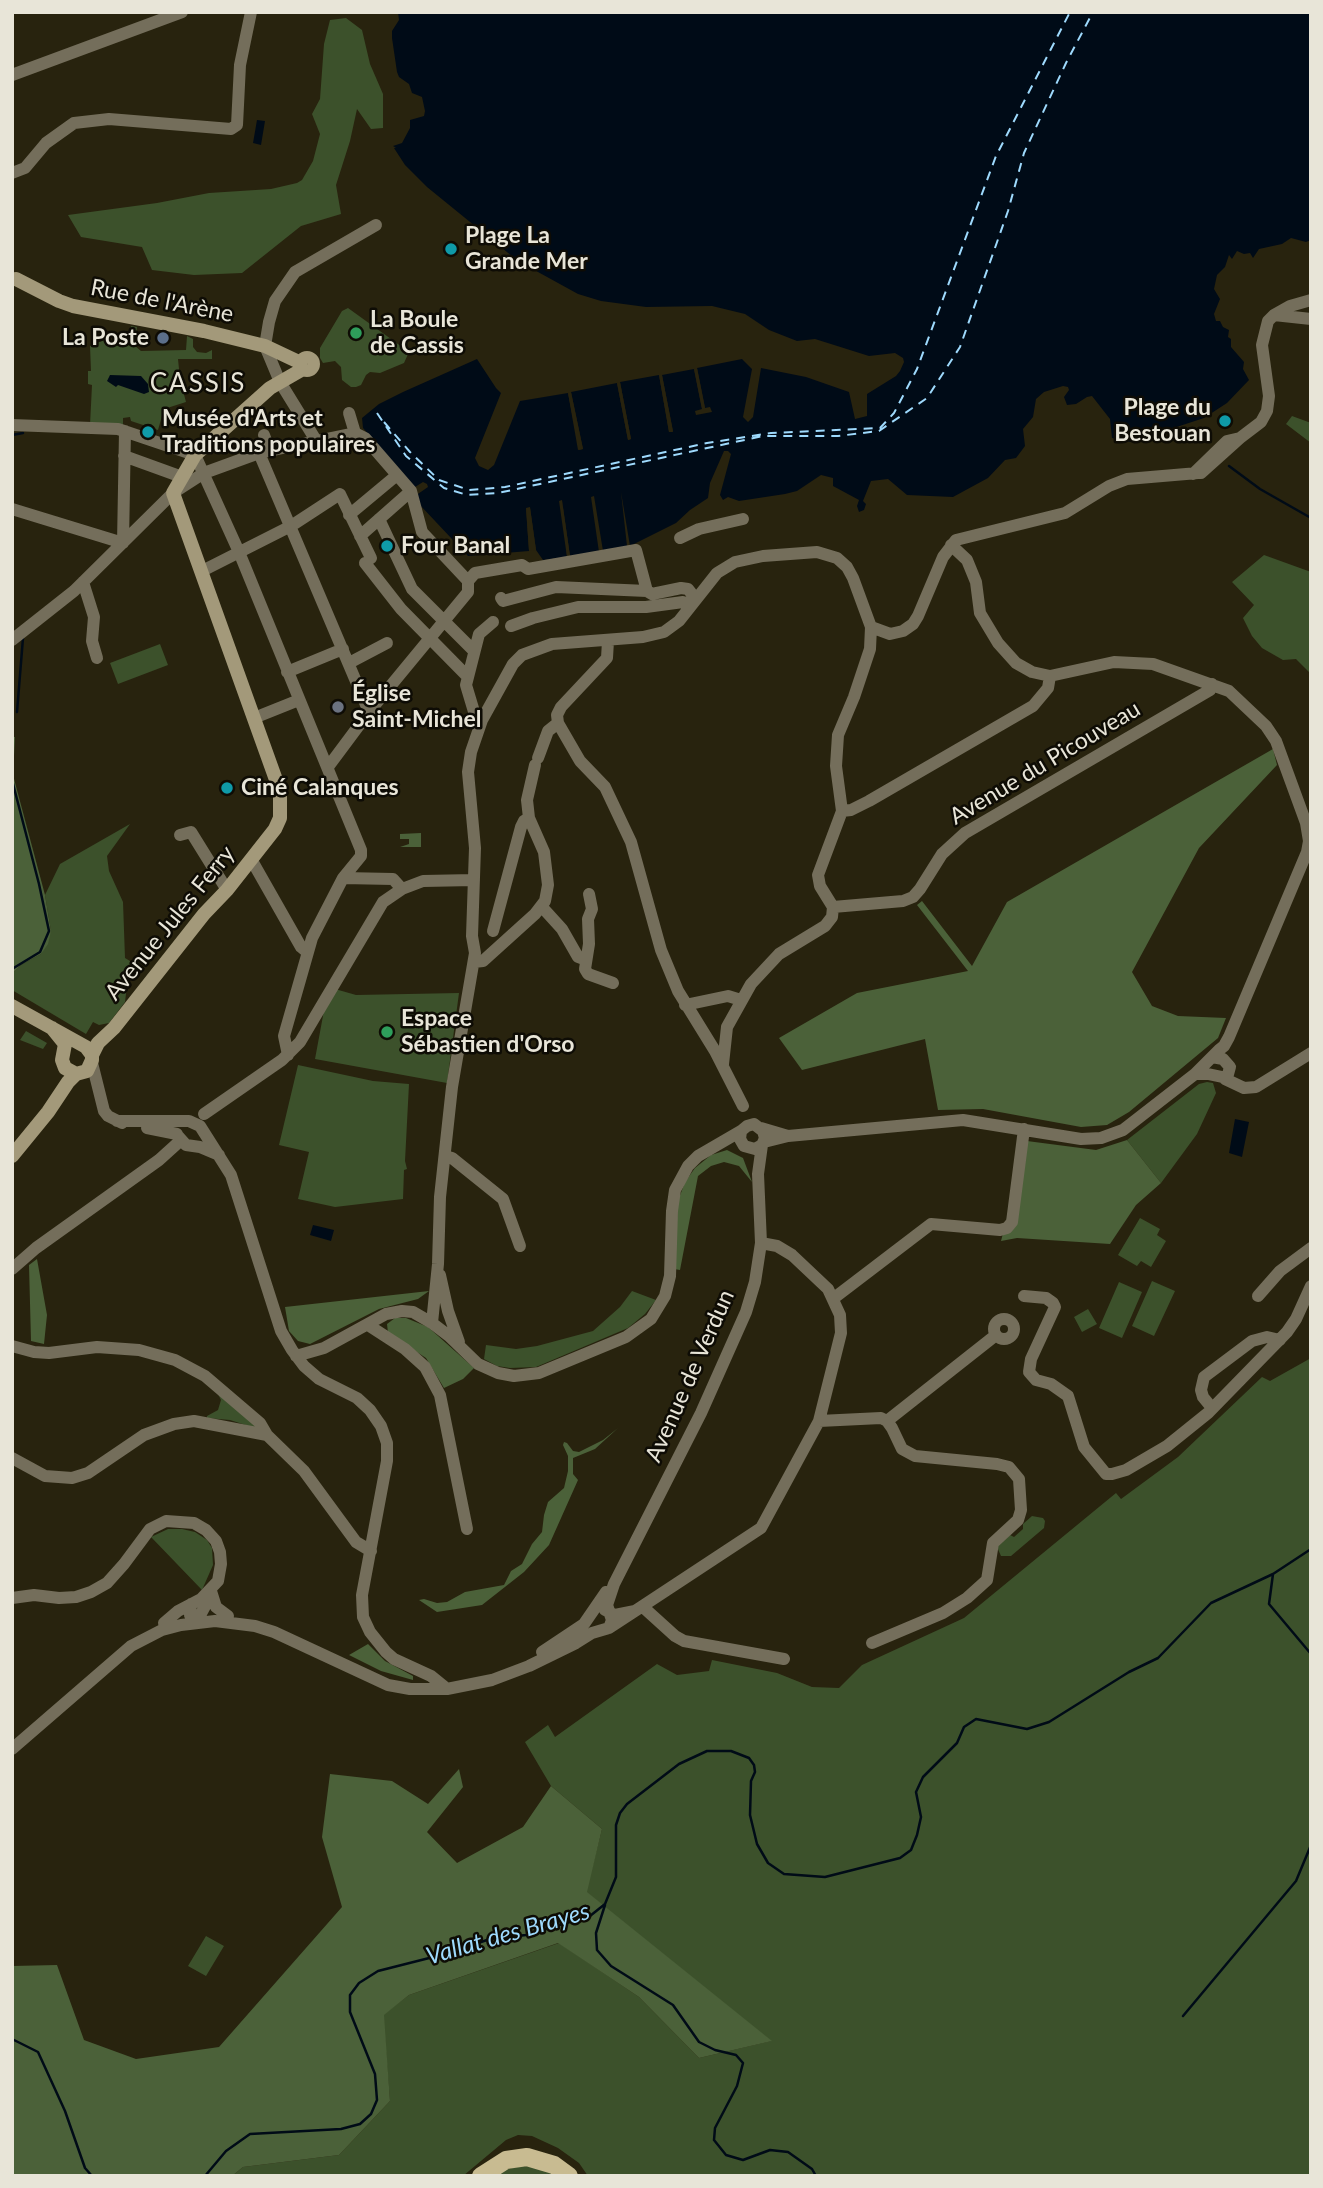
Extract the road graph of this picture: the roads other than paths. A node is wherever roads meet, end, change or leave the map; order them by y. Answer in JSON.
{"nodes":[{"id":1,"x":182,"y":12,"type":"edge"},
{"id":2,"x":251,"y":12,"type":"edge"},
{"id":3,"x":12,"y":75,"type":"edge"},
{"id":4,"x":12,"y":173,"type":"edge"},
{"id":5,"x":376,"y":225,"type":"dead end"},
{"id":6,"x":14,"y":279,"type":"edge"},
{"id":7,"x":1311,"y":300,"type":"edge"},
{"id":8,"x":1274,"y":315,"type":"junction"},
{"id":9,"x":1311,"y":319,"type":"edge"},
{"id":10,"x":265,"y":346,"type":"junction"},
{"id":11,"x":280,"y":382,"type":"junction"},
{"id":12,"x":349,"y":413,"type":"dead end"},
{"id":13,"x":12,"y":425,"type":"edge"},
{"id":14,"x":125,"y":431,"type":"junction"},
{"id":15,"x":355,"y":433,"type":"junction"},
{"id":16,"x":264,"y":435,"type":"dead end"},
{"id":17,"x":317,"y":442,"type":"junction"},
{"id":18,"x":264,"y":452,"type":"junction"},
{"id":19,"x":194,"y":455,"type":"junction"},
{"id":20,"x":124,"y":456,"type":"junction"},
{"id":21,"x":204,"y":473,"type":"junction"},
{"id":22,"x":397,"y":475,"type":"junction"},
{"id":23,"x":182,"y":477,"type":"junction"},
{"id":24,"x":411,"y":491,"type":"junction"},
{"id":25,"x":173,"y":493,"type":"junction"},
{"id":26,"x":12,"y":509,"type":"edge"},
{"id":27,"x":349,"y":515,"type":"junction"},
{"id":28,"x":379,"y":519,"type":"junction"},
{"id":29,"x":743,"y":519,"type":"dead end"},
{"id":30,"x":290,"y":526,"type":"junction"},
{"id":31,"x":360,"y":536,"type":"junction"},
{"id":32,"x":680,"y":538,"type":"dead end"},
{"id":33,"x":123,"y":544,"type":"junction"},
{"id":34,"x":951,"y":545,"type":"junction"},
{"id":35,"x":239,"y":552,"type":"junction"},
{"id":36,"x":202,"y":571,"type":"junction"},
{"id":37,"x":468,"y":581,"type":"junction"},
{"id":38,"x":83,"y":582,"type":"junction"},
{"id":39,"x":647,"y":591,"type":"junction"},
{"id":40,"x":501,"y":598,"type":"dead end"},
{"id":41,"x":694,"y":601,"type":"junction"},
{"id":42,"x":444,"y":621,"type":"junction"},
{"id":43,"x":493,"y":622,"type":"dead end"},
{"id":44,"x":511,"y":626,"type":"dead end"},
{"id":45,"x":871,"y":627,"type":"junction"},
{"id":46,"x":890,"y":634,"type":"junction"},
{"id":47,"x":430,"y":639,"type":"junction"},
{"id":48,"x":12,"y":640,"type":"edge"},
{"id":49,"x":608,"y":641,"type":"junction"},
{"id":50,"x":387,"y":643,"type":"dead end"},
{"id":51,"x":343,"y":649,"type":"junction"},
{"id":52,"x":870,"y":649,"type":"junction"},
{"id":53,"x":474,"y":651,"type":"junction"},
{"id":54,"x":97,"y":658,"type":"dead end"},
{"id":55,"x":349,"y":663,"type":"junction"},
{"id":56,"x":287,"y":672,"type":"junction"},
{"id":57,"x":467,"y":676,"type":"junction"},
{"id":58,"x":1050,"y":676,"type":"junction"},
{"id":59,"x":1212,"y":684,"type":"junction"},
{"id":60,"x":299,"y":700,"type":"junction"},
{"id":61,"x":369,"y":712,"type":"junction"},
{"id":62,"x":254,"y":718,"type":"junction"},
{"id":63,"x":482,"y":720,"type":"junction"},
{"id":64,"x":558,"y":723,"type":"junction"},
{"id":65,"x":328,"y":767,"type":"junction"},
{"id":66,"x":842,"y":811,"type":"junction"},
{"id":67,"x":529,"y":818,"type":"junction"},
{"id":68,"x":180,"y":835,"type":"dead end"},
{"id":69,"x":358,"y":858,"type":"junction"},
{"id":70,"x":251,"y":859,"type":"junction"},
{"id":71,"x":1307,"y":864,"type":"edge"},
{"id":72,"x":343,"y":878,"type":"junction"},
{"id":73,"x":375,"y":878,"type":"junction"},
{"id":74,"x":474,"y":880,"type":"junction"},
{"id":75,"x":402,"y":889,"type":"junction"},
{"id":76,"x":227,"y":890,"type":"junction"},
{"id":77,"x":589,"y":894,"type":"dead end"},
{"id":78,"x":542,"y":907,"type":"junction"},
{"id":79,"x":833,"y":907,"type":"junction"},
{"id":80,"x":493,"y":931,"type":"dead end"},
{"id":81,"x":307,"y":952,"type":"junction"},
{"id":82,"x":586,"y":960,"type":"junction"},
{"id":83,"x":474,"y":962,"type":"junction"},
{"id":84,"x":613,"y":983,"type":"dead end"},
{"id":85,"x":741,"y":1000,"type":"junction"},
{"id":86,"x":685,"y":1005,"type":"junction"},
{"id":87,"x":13,"y":1006,"type":"edge"},
{"id":88,"x":51,"y":1028,"type":"junction"},
{"id":89,"x":64,"y":1051,"type":"junction"},
{"id":90,"x":88,"y":1054,"type":"junction"},
{"id":91,"x":1311,"y":1054,"type":"edge"},
{"id":92,"x":288,"y":1055,"type":"junction"},
{"id":93,"x":1210,"y":1059,"type":"junction"},
{"id":94,"x":723,"y":1068,"type":"junction"},
{"id":95,"x":1228,"y":1073,"type":"junction"},
{"id":96,"x":78,"y":1074,"type":"junction"},
{"id":97,"x":1195,"y":1074,"type":"junction"},
{"id":98,"x":1212,"y":1075,"type":"junction"},
{"id":99,"x":98,"y":1090,"type":"junction"},
{"id":100,"x":743,"y":1105,"type":"junction"},
{"id":101,"x":204,"y":1114,"type":"junction"},
{"id":102,"x":117,"y":1121,"type":"junction"},
{"id":103,"x":187,"y":1121,"type":"junction"},
{"id":104,"x":760,"y":1127,"type":"junction"},
{"id":105,"x":1024,"y":1129,"type":"junction"},
{"id":106,"x":162,"y":1130,"type":"junction"},
{"id":107,"x":742,"y":1130,"type":"junction"},
{"id":108,"x":202,"y":1131,"type":"junction"},
{"id":109,"x":788,"y":1136,"type":"junction"},
{"id":110,"x":179,"y":1138,"type":"junction"},
{"id":111,"x":716,"y":1144,"type":"junction"},
{"id":112,"x":763,"y":1144,"type":"junction"},
{"id":113,"x":193,"y":1145,"type":"junction"},
{"id":114,"x":746,"y":1147,"type":"junction"},
{"id":115,"x":167,"y":1153,"type":"junction"},
{"id":116,"x":12,"y":1156,"type":"edge"},
{"id":117,"x":219,"y":1156,"type":"junction"},
{"id":118,"x":445,"y":1156,"type":"junction"},
{"id":119,"x":758,"y":1174,"type":"junction"},
{"id":120,"x":761,"y":1243,"type":"junction"},
{"id":121,"x":520,"y":1245,"type":"dead end"},
{"id":122,"x":1311,"y":1248,"type":"edge"},
{"id":123,"x":12,"y":1269,"type":"edge"},
{"id":124,"x":1311,"y":1286,"type":"edge"},
{"id":125,"x":439,"y":1294,"type":"junction"},
{"id":126,"x":1024,"y":1296,"type":"dead end"},
{"id":127,"x":1258,"y":1296,"type":"dead end"},
{"id":128,"x":834,"y":1298,"type":"junction"},
{"id":129,"x":402,"y":1311,"type":"junction"},
{"id":130,"x":432,"y":1323,"type":"junction"},
{"id":131,"x":368,"y":1325,"type":"junction"},
{"id":132,"x":996,"y":1335,"type":"dead end"},
{"id":133,"x":1280,"y":1340,"type":"junction"},
{"id":134,"x":12,"y":1346,"type":"edge"},
{"id":135,"x":461,"y":1347,"type":"junction"},
{"id":136,"x":300,"y":1361,"type":"junction"},
{"id":137,"x":1212,"y":1408,"type":"junction"},
{"id":138,"x":819,"y":1421,"type":"junction"},
{"id":139,"x":887,"y":1421,"type":"junction"},
{"id":140,"x":268,"y":1435,"type":"junction"},
{"id":141,"x":12,"y":1458,"type":"edge"},
{"id":142,"x":467,"y":1530,"type":"dead end"},
{"id":143,"x":370,"y":1551,"type":"junction"},
{"id":144,"x":614,"y":1584,"type":"junction"},
{"id":145,"x":211,"y":1593,"type":"junction"},
{"id":146,"x":12,"y":1598,"type":"edge"},
{"id":147,"x":639,"y":1609,"type":"junction"},
{"id":148,"x":609,"y":1613,"type":"junction"},
{"id":149,"x":195,"y":1615,"type":"junction"},
{"id":150,"x":592,"y":1615,"type":"junction"},
{"id":151,"x":228,"y":1616,"type":"junction"},
{"id":152,"x":603,"y":1630,"type":"junction"},
{"id":153,"x":872,"y":1643,"type":"dead end"},
{"id":154,"x":784,"y":1660,"type":"dead end"},
{"id":155,"x":407,"y":1665,"type":"junction"},
{"id":156,"x":506,"y":1674,"type":"junction"},
{"id":157,"x":418,"y":1688,"type":"junction"},
{"id":158,"x":447,"y":1689,"type":"junction"},
{"id":159,"x":12,"y":1741,"type":"edge"},
{"id":160,"x":12,"y":1749,"type":"edge"},
{"id":161,"x":481,"y":2176,"type":"edge"},
{"id":162,"x":569,"y":2176,"type":"edge"}],
"edges":[{"from":1,"to":3,"type":"street"},
{"from":2,"to":4,"type":"street"},
{"from":5,"to":10,"type":"street"},
{"from":6,"to":10,"type":"street","name":"Rue de l'Arène"},
{"from":7,"to":8,"type":"street"},
{"from":8,"to":9,"type":"street"},
{"from":8,"to":34,"type":"street"},
{"from":10,"to":11,"type":"street"},
{"from":10,"to":11,"type":"street","name":"Rue de l'Arène"},
{"from":11,"to":17,"type":"street"},
{"from":11,"to":19,"type":"street"},
{"from":12,"to":15,"type":"street"},
{"from":13,"to":14,"type":"street"},
{"from":14,"to":19,"type":"street"},
{"from":14,"to":20,"type":"street"},
{"from":15,"to":17,"type":"street"},
{"from":15,"to":22,"type":"street"},
{"from":16,"to":18,"type":"street"},
{"from":17,"to":18,"type":"street"},
{"from":18,"to":21,"type":"street"},
{"from":18,"to":30,"type":"street"},
{"from":19,"to":21,"type":"street"},
{"from":19,"to":23,"type":"street"},
{"from":20,"to":23,"type":"street"},
{"from":20,"to":33,"type":"street"},
{"from":21,"to":25,"type":"street"},
{"from":21,"to":35,"type":"street"},
{"from":22,"to":24,"type":"street"},
{"from":22,"to":27,"type":"street"},
{"from":23,"to":25,"type":"street"},
{"from":24,"to":28,"type":"street"},
{"from":24,"to":37,"type":"street"},
{"from":25,"to":33,"type":"street"},
{"from":25,"to":36,"type":"street"},
{"from":26,"to":33,"type":"street"},
{"from":27,"to":30,"type":"street"},
{"from":27,"to":31,"type":"street"},
{"from":28,"to":31,"type":"street"},
{"from":28,"to":42,"type":"street"},
{"from":29,"to":32,"type":"street"},
{"from":30,"to":35,"type":"street"},
{"from":30,"to":51,"type":"street"},
{"from":31,"to":47,"type":"street"},
{"from":33,"to":38,"type":"street"},
{"from":34,"to":46,"type":"street"},
{"from":34,"to":58,"type":"street"},
{"from":35,"to":36,"type":"street"},
{"from":35,"to":56,"type":"street"},
{"from":36,"to":62,"type":"street"},
{"from":37,"to":39,"type":"street"},
{"from":37,"to":42,"type":"street"},
{"from":38,"to":48,"type":"street"},
{"from":38,"to":54,"type":"street"},
{"from":39,"to":40,"type":"street"},
{"from":39,"to":41,"type":"street"},
{"from":41,"to":44,"type":"street"},
{"from":41,"to":45,"type":"street"},
{"from":41,"to":49,"type":"street"},
{"from":42,"to":47,"type":"street"},
{"from":42,"to":53,"type":"street"},
{"from":43,"to":53,"type":"street"},
{"from":45,"to":46,"type":"street"},
{"from":45,"to":52,"type":"street"},
{"from":46,"to":52,"type":"street"},
{"from":47,"to":57,"type":"street"},
{"from":47,"to":61,"type":"street"},
{"from":49,"to":63,"type":"street"},
{"from":49,"to":64,"type":"street"},
{"from":50,"to":55,"type":"street"},
{"from":51,"to":55,"type":"street"},
{"from":51,"to":56,"type":"street"},
{"from":52,"to":66,"type":"street"},
{"from":53,"to":57,"type":"street"},
{"from":55,"to":61,"type":"street"},
{"from":56,"to":60,"type":"street"},
{"from":57,"to":63,"type":"street"},
{"from":58,"to":59,"type":"street"},
{"from":58,"to":66,"type":"street"},
{"from":59,"to":71,"type":"street"},
{"from":59,"to":79,"type":"street","name":"Avenue du Picouveau"},
{"from":60,"to":62,"type":"street"},
{"from":60,"to":65,"type":"street"},
{"from":61,"to":65,"type":"street"},
{"from":62,"to":70,"type":"street","name":"Avenue Jules Ferry"},
{"from":63,"to":74,"type":"street"},
{"from":64,"to":67,"type":"street"},
{"from":64,"to":86,"type":"street"},
{"from":65,"to":69,"type":"street"},
{"from":66,"to":79,"type":"street"},
{"from":67,"to":78,"type":"street"},
{"from":67,"to":80,"type":"street"},
{"from":68,"to":76,"type":"street"},
{"from":69,"to":72,"type":"street"},
{"from":69,"to":73,"type":"street"},
{"from":70,"to":76,"type":"street","name":"Avenue Jules Ferry"},
{"from":70,"to":81,"type":"street"},
{"from":71,"to":93,"type":"street"},
{"from":72,"to":73,"type":"street"},
{"from":72,"to":81,"type":"street"},
{"from":73,"to":75,"type":"street"},
{"from":74,"to":75,"type":"street"},
{"from":74,"to":83,"type":"street"},
{"from":75,"to":92,"type":"street"},
{"from":76,"to":90,"type":"street","name":"Avenue Jules Ferry"},
{"from":77,"to":82,"type":"street"},
{"from":78,"to":82,"type":"street"},
{"from":78,"to":83,"type":"street"},
{"from":79,"to":85,"type":"street"},
{"from":81,"to":92,"type":"street"},
{"from":82,"to":84,"type":"street"},
{"from":83,"to":118,"type":"street"},
{"from":85,"to":86,"type":"street"},
{"from":85,"to":94,"type":"street"},
{"from":86,"to":94,"type":"street"},
{"from":87,"to":88,"type":"street"},
{"from":88,"to":89,"type":"street"},
{"from":88,"to":90,"type":"street"},
{"from":89,"to":90,"type":"street"},
{"from":89,"to":96,"type":"street"},
{"from":90,"to":96,"type":"street"},
{"from":90,"to":99,"type":"street"},
{"from":91,"to":95,"type":"street"},
{"from":92,"to":101,"type":"street"},
{"from":93,"to":95,"type":"street"},
{"from":93,"to":97,"type":"street"},
{"from":93,"to":98,"type":"street"},
{"from":94,"to":100,"type":"street"},
{"from":95,"to":98,"type":"street"},
{"from":96,"to":99,"type":"street"},
{"from":96,"to":116,"type":"street"},
{"from":97,"to":98,"type":"street"},
{"from":97,"to":105,"type":"street"},
{"from":99,"to":102,"type":"street"},
{"from":100,"to":104,"type":"street"},
{"from":100,"to":107,"type":"street"},
{"from":101,"to":103,"type":"street"},
{"from":101,"to":108,"type":"street"},
{"from":102,"to":103,"type":"street"},
{"from":102,"to":106,"type":"street"},
{"from":103,"to":108,"type":"street"},
{"from":103,"to":110,"type":"street"},
{"from":104,"to":107,"type":"street"},
{"from":104,"to":109,"type":"street"},
{"from":104,"to":112,"type":"street"},
{"from":105,"to":109,"type":"street"},
{"from":105,"to":128,"type":"street"},
{"from":106,"to":110,"type":"street"},
{"from":106,"to":115,"type":"street"},
{"from":107,"to":111,"type":"street"},
{"from":107,"to":114,"type":"street"},
{"from":108,"to":113,"type":"street"},
{"from":108,"to":117,"type":"street"},
{"from":109,"to":112,"type":"street"},
{"from":110,"to":113,"type":"street"},
{"from":110,"to":115,"type":"street"},
{"from":111,"to":114,"type":"street"},
{"from":111,"to":135,"type":"street"},
{"from":112,"to":114,"type":"street"},
{"from":112,"to":119,"type":"street","name":"Avenue de Verdun"},
{"from":113,"to":117,"type":"street"},
{"from":114,"to":119,"type":"street","name":"Avenue de Verdun"},
{"from":115,"to":123,"type":"street"},
{"from":117,"to":136,"type":"street"},
{"from":118,"to":121,"type":"street"},
{"from":118,"to":125,"type":"street"},
{"from":119,"to":120,"type":"street","name":"Avenue de Verdun"},
{"from":120,"to":128,"type":"street"},
{"from":120,"to":144,"type":"street","name":"Avenue de Verdun"},
{"from":122,"to":127,"type":"street"},
{"from":124,"to":133,"type":"street"},
{"from":125,"to":129,"type":"street"},
{"from":125,"to":130,"type":"street"},
{"from":125,"to":135,"type":"street"},
{"from":126,"to":137,"type":"street"},
{"from":128,"to":138,"type":"street","name":"Avenue de Verdun"},
{"from":129,"to":130,"type":"street"},
{"from":129,"to":131,"type":"street"},
{"from":130,"to":135,"type":"street"},
{"from":131,"to":136,"type":"street"},
{"from":131,"to":142,"type":"street"},
{"from":132,"to":139,"type":"street"},
{"from":133,"to":137,"type":"street"},
{"from":133,"to":137,"type":"street"},
{"from":134,"to":140,"type":"street"},
{"from":136,"to":143,"type":"street"},
{"from":138,"to":139,"type":"street"},
{"from":138,"to":147,"type":"street","name":"Avenue de Verdun"},
{"from":139,"to":153,"type":"street"},
{"from":140,"to":141,"type":"street"},
{"from":140,"to":143,"type":"street"},
{"from":143,"to":155,"type":"street"},
{"from":144,"to":148,"type":"street","name":"Avenue de Verdun"},
{"from":144,"to":150,"type":"street","name":"Avenue de Verdun"},
{"from":145,"to":146,"type":"street"},
{"from":145,"to":149,"type":"street"},
{"from":145,"to":151,"type":"street"},
{"from":147,"to":148,"type":"street"},
{"from":147,"to":152,"type":"street","name":"Avenue de Verdun"},
{"from":147,"to":154,"type":"street"},
{"from":148,"to":150,"type":"street"},
{"from":148,"to":152,"type":"street"},
{"from":149,"to":151,"type":"street"},
{"from":149,"to":157,"type":"street"},
{"from":149,"to":159,"type":"street"},
{"from":149,"to":160,"type":"street"},
{"from":150,"to":152,"type":"street"},
{"from":150,"to":156,"type":"street","name":"Avenue de Verdun"},
{"from":151,"to":157,"type":"street"},
{"from":152,"to":156,"type":"street","name":"Avenue de Verdun"},
{"from":155,"to":157,"type":"street"},
{"from":155,"to":158,"type":"street"},
{"from":156,"to":158,"type":"street","name":"Avenue de Verdun"},
{"from":157,"to":158,"type":"street","name":"Avenue de Verdun"},
{"from":161,"to":162,"type":"main road"}]}
